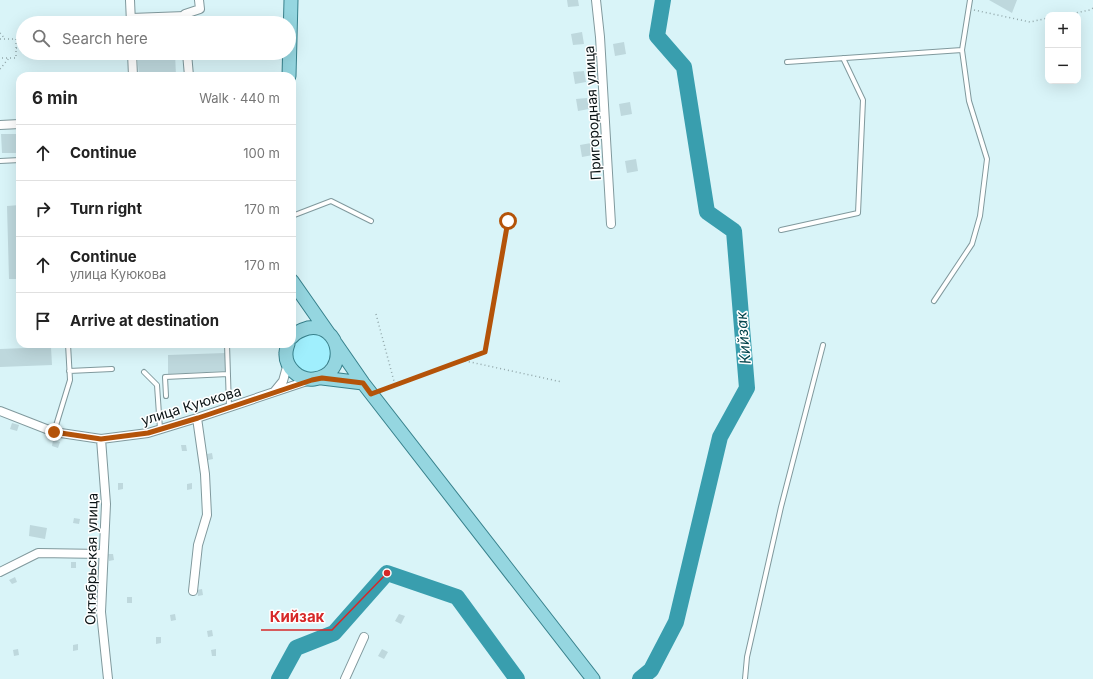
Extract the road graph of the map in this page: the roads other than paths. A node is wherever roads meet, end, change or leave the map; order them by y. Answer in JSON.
{"nodes":[{"id":1,"x":130,"y":0,"type":"edge"},
{"id":2,"x":199,"y":0,"type":"edge"},
{"id":3,"x":291,"y":0,"type":"edge"},
{"id":4,"x":596,"y":0,"type":"edge"},
{"id":5,"x":970,"y":0,"type":"edge"},
{"id":6,"x":185,"y":14,"type":"joint"},
{"id":7,"x":131,"y":16,"type":"edge"},
{"id":8,"x":163,"y":16,"type":"edge"},
{"id":9,"x":291,"y":16,"type":"edge"},
{"id":10,"x":962,"y":50,"type":"junction"},
{"id":11,"x":842,"y":58,"type":"junction"},
{"id":12,"x":132,"y":60,"type":"edge"},
{"id":13,"x":188,"y":60,"type":"edge"},
{"id":14,"x":289,"y":60,"type":"edge"},
{"id":15,"x":787,"y":62,"type":"dead end"},
{"id":16,"x":133,"y":72,"type":"edge"},
{"id":17,"x":189,"y":72,"type":"edge"},
{"id":18,"x":289,"y":72,"type":"edge"},
{"id":19,"x":16,"y":124,"type":"edge"},
{"id":20,"x":0,"y":125,"type":"edge"},
{"id":21,"x":16,"y":160,"type":"edge"},
{"id":22,"x":0,"y":161,"type":"edge"},
{"id":23,"x":296,"y":214,"type":"edge"},
{"id":24,"x":371,"y":221,"type":"dead end"},
{"id":25,"x":611,"y":224,"type":"dead end"},
{"id":26,"x":781,"y":230,"type":"dead end"},
{"id":27,"x":296,"y":287,"type":"edge"},
{"id":28,"x":934,"y":301,"type":"dead end"},
{"id":29,"x":296,"y":334,"type":"edge"},
{"id":30,"x":333,"y":340,"type":"junction"},
{"id":31,"x":823,"y":345,"type":"dead end"},
{"id":32,"x":68,"y":348,"type":"edge"},
{"id":33,"x":226,"y":348,"type":"edge"},
{"id":34,"x":287,"y":351,"type":"edge"},
{"id":35,"x":112,"y":369,"type":"dead end"},
{"id":36,"x":69,"y":371,"type":"junction"},
{"id":37,"x":144,"y":372,"type":"dead end"},
{"id":38,"x":228,"y":374,"type":"junction"},
{"id":39,"x":317,"y":379,"type":"junction"},
{"id":40,"x":363,"y":383,"type":"junction"},
{"id":41,"x":274,"y":393,"type":"junction"},
{"id":42,"x":166,"y":396,"type":"dead end"},
{"id":43,"x":229,"y":408,"type":"junction"},
{"id":44,"x":0,"y":411,"type":"edge"},
{"id":45,"x":198,"y":418,"type":"junction"},
{"id":46,"x":160,"y":430,"type":"junction"},
{"id":47,"x":54,"y":432,"type":"junction"},
{"id":48,"x":101,"y":439,"type":"junction"},
{"id":49,"x":103,"y":554,"type":"junction"},
{"id":50,"x":0,"y":572,"type":"edge"},
{"id":51,"x":193,"y":591,"type":"dead end"},
{"id":52,"x":364,"y":637,"type":"dead end"},
{"id":53,"x":108,"y":679,"type":"edge"},
{"id":54,"x":345,"y":679,"type":"edge"},
{"id":55,"x":593,"y":679,"type":"edge"},
{"id":56,"x":745,"y":679,"type":"edge"}],
"edges":[{"from":1,"to":7,"type":"street"},
{"from":2,"to":6,"type":"street"},
{"from":3,"to":9,"type":"main road"},
{"from":4,"to":25,"type":"street","name":"Пригородная улица"},
{"from":5,"to":10,"type":"lane"},
{"from":6,"to":8,"type":"lane"},
{"from":10,"to":11,"type":"lane"},
{"from":10,"to":28,"type":"lane"},
{"from":11,"to":15,"type":"lane"},
{"from":11,"to":26,"type":"lane"},
{"from":12,"to":16,"type":"street"},
{"from":13,"to":17,"type":"street"},
{"from":14,"to":18,"type":"main road"},
{"from":19,"to":20,"type":"street"},
{"from":21,"to":22,"type":"lane"},
{"from":23,"to":24,"type":"lane"},
{"from":27,"to":30,"type":"main road"},
{"from":29,"to":30,"type":"main road"},
{"from":30,"to":39,"type":"main road"},
{"from":30,"to":40,"type":"main road"},
{"from":31,"to":56,"type":"lane"},
{"from":32,"to":36,"type":"lane"},
{"from":33,"to":38,"type":"lane"},
{"from":34,"to":39,"type":"main road"},
{"from":34,"to":41,"type":"street"},
{"from":35,"to":36,"type":"lane"},
{"from":36,"to":47,"type":"lane"},
{"from":37,"to":46,"type":"lane"},
{"from":38,"to":42,"type":"lane"},
{"from":38,"to":43,"type":"lane"},
{"from":39,"to":40,"type":"main road"},
{"from":39,"to":41,"type":"street","name":"улица Куюкова"},
{"from":40,"to":55,"type":"main road"},
{"from":41,"to":43,"type":"street","name":"улица Куюкова"},
{"from":43,"to":45,"type":"street","name":"улица Куюкова"},
{"from":44,"to":47,"type":"street","name":"улица Куюкова"},
{"from":45,"to":46,"type":"street","name":"улица Куюкова"},
{"from":45,"to":51,"type":"street"},
{"from":46,"to":48,"type":"street","name":"улица Куюкова"},
{"from":47,"to":48,"type":"street","name":"улица Куюкова"},
{"from":48,"to":49,"type":"street","name":"Октябрьская улица"},
{"from":49,"to":50,"type":"street"},
{"from":49,"to":53,"type":"street","name":"Октябрьская улица"},
{"from":52,"to":54,"type":"street"}]}
